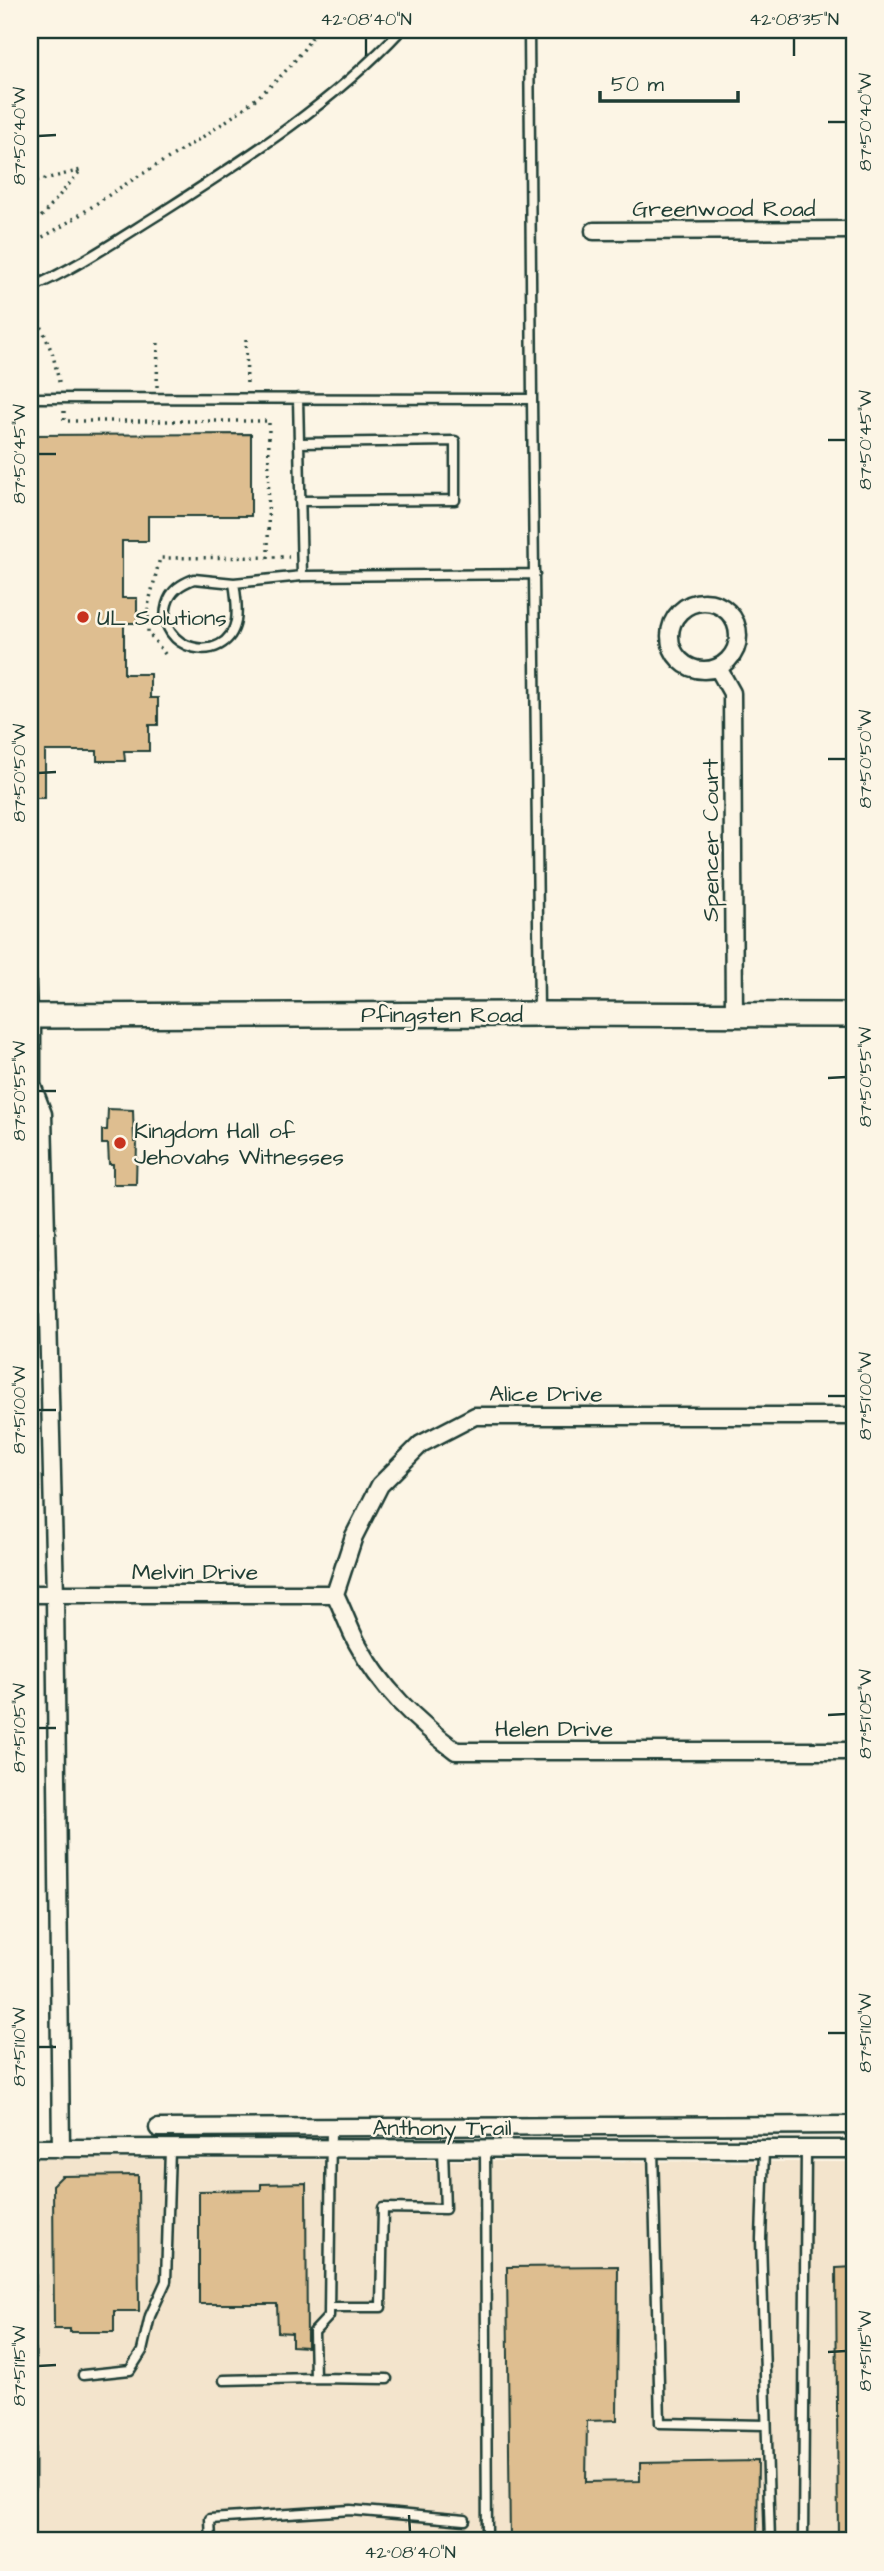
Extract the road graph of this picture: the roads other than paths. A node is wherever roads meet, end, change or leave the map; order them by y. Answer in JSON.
{"nodes":[{"id":1,"x":401,"y":30,"type":"edge"},
{"id":2,"x":529,"y":30,"type":"edge"},
{"id":3,"x":854,"y":230,"type":"edge"},
{"id":4,"x":594,"y":231,"type":"dead end"},
{"id":5,"x":30,"y":288,"type":"edge"},
{"id":6,"x":30,"y":398,"type":"edge"},
{"id":7,"x":298,"y":398,"type":"junction"},
{"id":8,"x":532,"y":399,"type":"junction"},
{"id":9,"x":299,"y":443,"type":"junction"},
{"id":10,"x":300,"y":501,"type":"junction"},
{"id":11,"x":535,"y":574,"type":"junction"},
{"id":12,"x":302,"y":576,"type":"junction"},
{"id":13,"x":234,"y":583,"type":"junction"},
{"id":14,"x":718,"y":668,"type":"junction"},
{"id":15,"x":30,"y":955,"type":"edge"},
{"id":16,"x":539,"y":1014,"type":"junction"},
{"id":17,"x":854,"y":1015,"type":"edge"},
{"id":18,"x":31,"y":1016,"type":"edge"},
{"id":19,"x":734,"y":1016,"type":"junction"},
{"id":20,"x":31,"y":1087,"type":"edge"},
{"id":21,"x":854,"y":1416,"type":"edge"},
{"id":22,"x":30,"y":1594,"type":"edge"},
{"id":23,"x":335,"y":1594,"type":"junction"},
{"id":24,"x":55,"y":1595,"type":"junction"},
{"id":25,"x":854,"y":1751,"type":"edge"},
{"id":26,"x":854,"y":2125,"type":"edge"},
{"id":27,"x":331,"y":2127,"type":"junction"},
{"id":28,"x":158,"y":2128,"type":"dead end"},
{"id":29,"x":30,"y":2148,"type":"edge"},
{"id":30,"x":61,"y":2149,"type":"junction"},
{"id":31,"x":170,"y":2149,"type":"junction"},
{"id":32,"x":331,"y":2149,"type":"junction"},
{"id":33,"x":443,"y":2149,"type":"junction"},
{"id":34,"x":653,"y":2149,"type":"junction"},
{"id":35,"x":485,"y":2150,"type":"junction"},
{"id":36,"x":764,"y":2150,"type":"junction"},
{"id":37,"x":806,"y":2150,"type":"junction"},
{"id":38,"x":854,"y":2150,"type":"edge"},
{"id":39,"x":30,"y":2241,"type":"edge"},
{"id":40,"x":329,"y":2307,"type":"junction"},
{"id":41,"x":30,"y":2334,"type":"edge"},
{"id":42,"x":83,"y":2375,"type":"dead end"},
{"id":43,"x":315,"y":2378,"type":"junction"},
{"id":44,"x":387,"y":2379,"type":"dead end"},
{"id":45,"x":224,"y":2380,"type":"dead end"},
{"id":46,"x":766,"y":2425,"type":"junction"},
{"id":47,"x":30,"y":2489,"type":"edge"},
{"id":48,"x":465,"y":2520,"type":"dead end"},
{"id":49,"x":211,"y":2541,"type":"edge"},
{"id":50,"x":488,"y":2541,"type":"edge"},
{"id":51,"x":769,"y":2541,"type":"edge"},
{"id":52,"x":803,"y":2541,"type":"edge"}],
"edges":[{"from":1,"to":5,"type":"lane"},
{"from":2,"to":8,"type":"lane"},
{"from":3,"to":4,"type":"street","name":"Greenwood Road"},
{"from":6,"to":7,"type":"lane"},
{"from":7,"to":8,"type":"lane"},
{"from":7,"to":9,"type":"lane"},
{"from":8,"to":11,"type":"lane"},
{"from":9,"to":10,"type":"lane"},
{"from":9,"to":10,"type":"lane"},
{"from":10,"to":12,"type":"lane"},
{"from":11,"to":12,"type":"lane"},
{"from":11,"to":16,"type":"lane"},
{"from":12,"to":13,"type":"lane"},
{"from":13,"to":13,"type":"lane"},
{"from":14,"to":14,"type":"street"},
{"from":14,"to":19,"type":"street","name":"Spencer Court"},
{"from":15,"to":18,"type":"lane"},
{"from":16,"to":18,"type":"main road","name":"Pfingsten Road"},
{"from":16,"to":19,"type":"main road","name":"Pfingsten Road"},
{"from":17,"to":19,"type":"main road","name":"Pfingsten Road"},
{"from":18,"to":20,"type":"street"},
{"from":20,"to":24,"type":"street"},
{"from":21,"to":23,"type":"street","name":"Alice Drive"},
{"from":22,"to":24,"type":"street","name":"Melvin Drive"},
{"from":23,"to":24,"type":"street","name":"Melvin Drive"},
{"from":23,"to":25,"type":"street","name":"Helen Drive"},
{"from":24,"to":30,"type":"street"},
{"from":26,"to":27,"type":"street","name":"Anthony Trail"},
{"from":27,"to":28,"type":"street","name":"Anthony Trail"},
{"from":27,"to":32,"type":"lane"},
{"from":29,"to":30,"type":"street","name":"Anthony Trail"},
{"from":30,"to":31,"type":"street","name":"Anthony Trail"},
{"from":31,"to":32,"type":"street","name":"Anthony Trail"},
{"from":31,"to":42,"type":"lane"},
{"from":32,"to":33,"type":"street","name":"Anthony Trail"},
{"from":32,"to":40,"type":"lane"},
{"from":33,"to":35,"type":"street","name":"Anthony Trail"},
{"from":33,"to":40,"type":"lane"},
{"from":34,"to":35,"type":"street","name":"Anthony Trail"},
{"from":34,"to":36,"type":"street","name":"Anthony Trail"},
{"from":34,"to":46,"type":"lane"},
{"from":35,"to":50,"type":"lane"},
{"from":36,"to":37,"type":"street","name":"Anthony Trail"},
{"from":36,"to":46,"type":"lane"},
{"from":37,"to":38,"type":"street","name":"Anthony Trail"},
{"from":37,"to":52,"type":"lane"},
{"from":39,"to":41,"type":"lane"},
{"from":40,"to":43,"type":"lane"},
{"from":41,"to":47,"type":"lane"},
{"from":43,"to":44,"type":"lane"},
{"from":43,"to":45,"type":"lane"},
{"from":46,"to":51,"type":"lane"},
{"from":48,"to":49,"type":"lane"}]}
